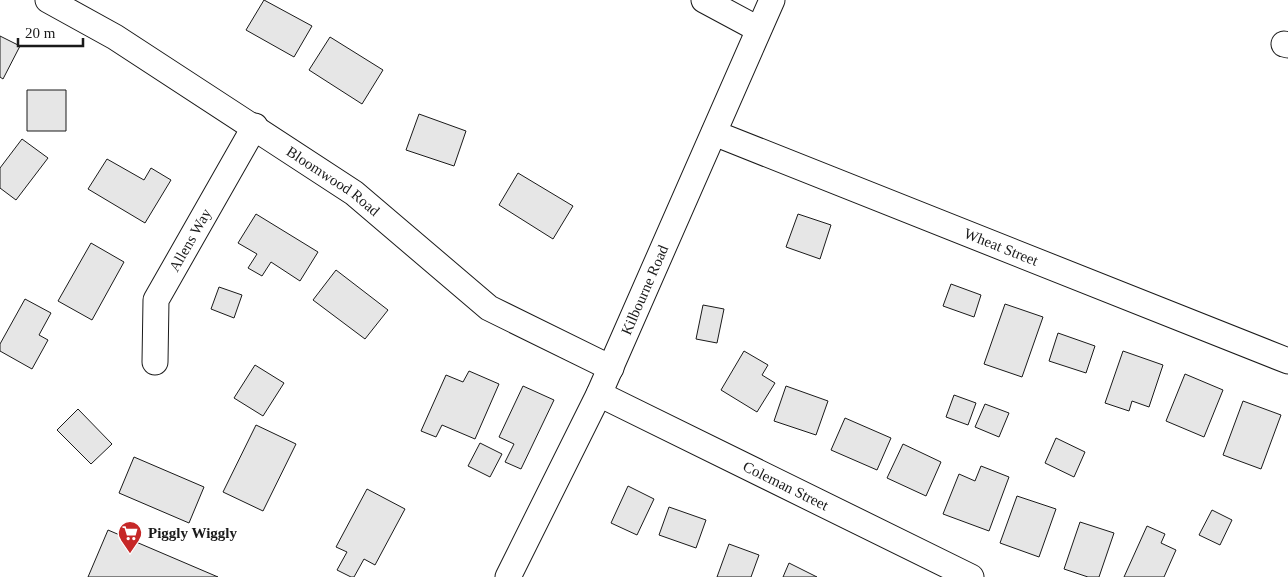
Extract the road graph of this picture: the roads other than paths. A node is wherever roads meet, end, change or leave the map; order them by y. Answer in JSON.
{"nodes":[{"id":1,"x":48,"y":0,"type":"edge"},
{"id":2,"x":704,"y":0,"type":"edge"},
{"id":3,"x":772,"y":0,"type":"edge"},
{"id":4,"x":758,"y":29,"type":"junction"},
{"id":5,"x":255,"y":126,"type":"junction"},
{"id":6,"x":714,"y":133,"type":"junction"},
{"id":7,"x":1288,"y":361,"type":"edge"},
{"id":8,"x":155,"y":362,"type":"dead end"},
{"id":9,"x":611,"y":368,"type":"junction"},
{"id":10,"x":599,"y":394,"type":"junction"},
{"id":11,"x":508,"y":577,"type":"edge"},
{"id":12,"x":971,"y":577,"type":"edge"}],
"edges":[{"from":1,"to":5,"type":"street","name":"Bloomwood Road"},
{"from":2,"to":4,"type":"street"},
{"from":3,"to":4,"type":"street","name":"Kilbourne Road"},
{"from":4,"to":6,"type":"street","name":"Kilbourne Road"},
{"from":5,"to":8,"type":"street","name":"Allens Way"},
{"from":5,"to":9,"type":"street","name":"Bloomwood Road"},
{"from":6,"to":7,"type":"street","name":"Wheat Street"},
{"from":6,"to":9,"type":"street","name":"Kilbourne Road"},
{"from":9,"to":10,"type":"street","name":"Kilbourne Road"},
{"from":10,"to":11,"type":"street","name":"Kilbourne Road"},
{"from":10,"to":12,"type":"street","name":"Coleman Street"}]}
